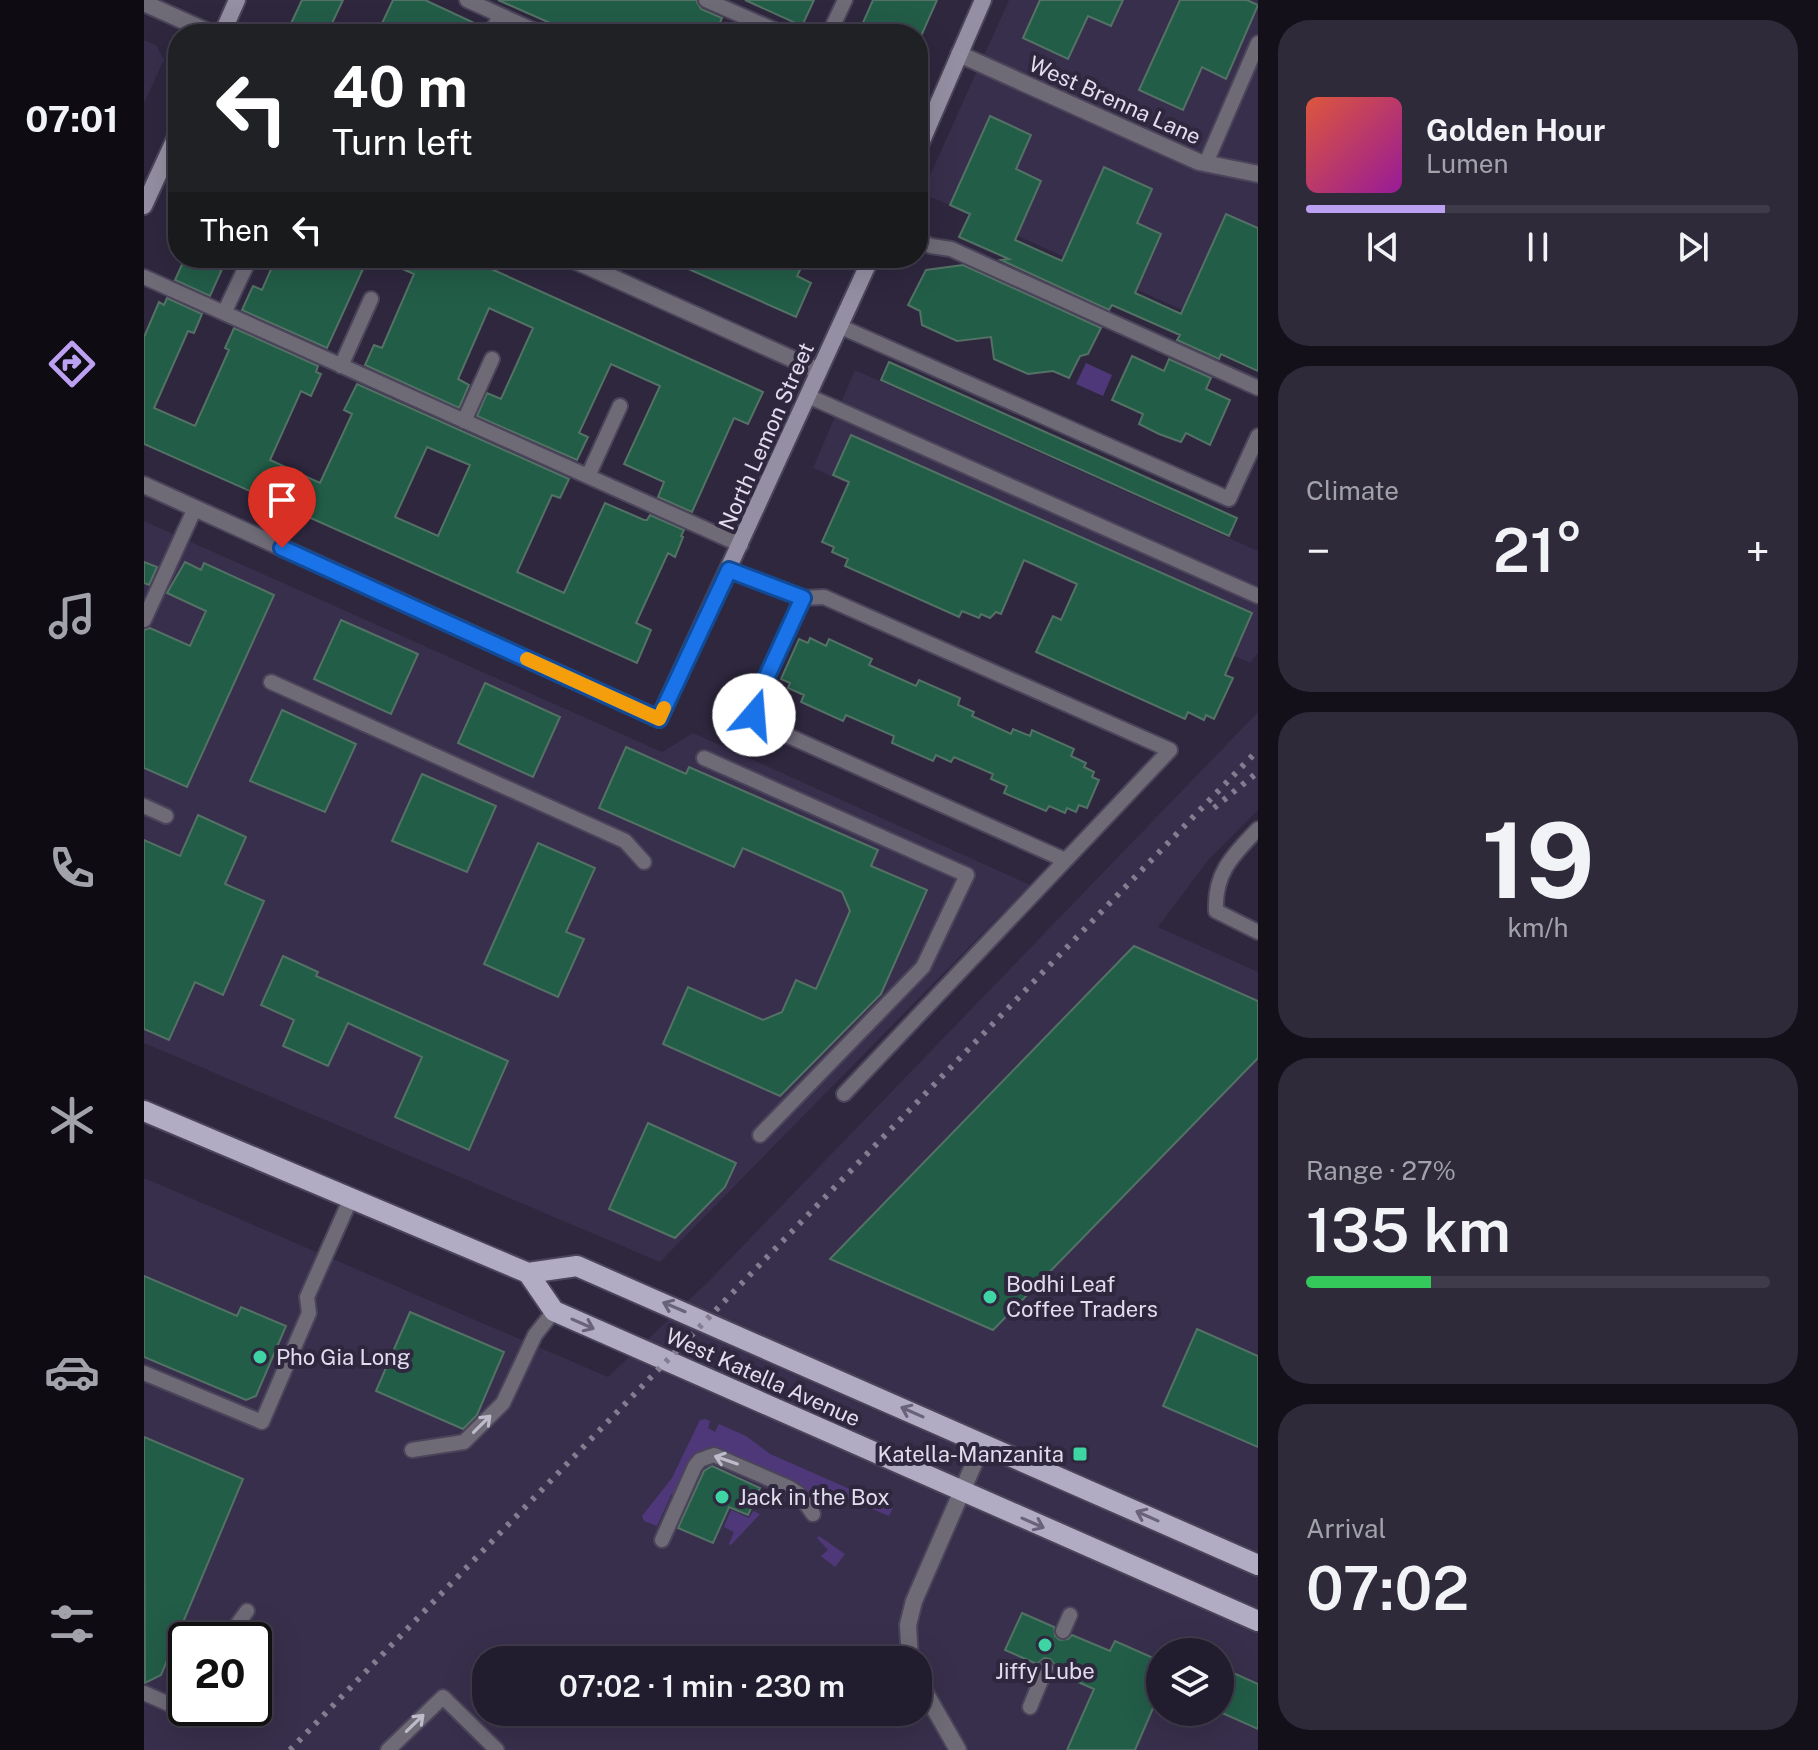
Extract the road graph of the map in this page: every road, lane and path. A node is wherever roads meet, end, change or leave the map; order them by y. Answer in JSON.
{"nodes":[{"id":1,"x":237,"y":0,"type":"edge"},
{"id":2,"x":467,"y":0,"type":"edge"},
{"id":3,"x":706,"y":0,"type":"edge"},
{"id":4,"x":845,"y":0,"type":"edge"},
{"id":5,"x":983,"y":0,"type":"edge"},
{"id":6,"x":144,"y":3,"type":"edge"},
{"id":7,"x":500,"y":15,"type":"junction"},
{"id":8,"x":191,"y":24,"type":"edge"},
{"id":9,"x":226,"y":24,"type":"edge"},
{"id":10,"x":496,"y":24,"type":"edge"},
{"id":11,"x":520,"y":24,"type":"edge"},
{"id":12,"x":761,"y":24,"type":"edge"},
{"id":13,"x":834,"y":24,"type":"edge"},
{"id":14,"x":1258,"y":43,"type":"edge"},
{"id":15,"x":959,"y":54,"type":"junction"},
{"id":16,"x":928,"y":127,"type":"edge"},
{"id":17,"x":168,"y":154,"type":"edge"},
{"id":18,"x":1206,"y":163,"type":"junction"},
{"id":19,"x":1258,"y":174,"type":"edge"},
{"id":20,"x":144,"y":206,"type":"edge"},
{"id":21,"x":928,"y":245,"type":"edge"},
{"id":22,"x":245,"y":268,"type":"edge"},
{"id":23,"x":591,"y":268,"type":"edge"},
{"id":24,"x":866,"y":268,"type":"edge"},
{"id":25,"x":144,"y":277,"type":"edge"},
{"id":26,"x":371,"y":299,"type":"dead end"},
{"id":27,"x":224,"y":313,"type":"junction"},
{"id":28,"x":839,"y":326,"type":"junction"},
{"id":29,"x":492,"y":359,"type":"dead end"},
{"id":30,"x":341,"y":366,"type":"junction"},
{"id":31,"x":819,"y":371,"type":"junction"},
{"id":32,"x":1258,"y":388,"type":"edge"},
{"id":33,"x":808,"y":396,"type":"junction"},
{"id":34,"x":620,"y":406,"type":"dead end"},
{"id":35,"x":464,"y":421,"type":"junction"},
{"id":36,"x":1258,"y":436,"type":"edge"},
{"id":37,"x":588,"y":476,"type":"junction"},
{"id":38,"x":144,"y":485,"type":"edge"},
{"id":39,"x":195,"y":508,"type":"junction"},
{"id":40,"x":741,"y":545,"type":"junction"},
{"id":41,"x":729,"y":570,"type":"junction"},
{"id":42,"x":1258,"y":596,"type":"edge"},
{"id":43,"x":803,"y":598,"type":"junction"},
{"id":44,"x":144,"y":620,"type":"edge"},
{"id":45,"x":271,"y":682,"type":"dead end"},
{"id":46,"x":704,"y":758,"type":"dead end"},
{"id":47,"x":144,"y":806,"type":"edge"},
{"id":48,"x":166,"y":816,"type":"dead end"},
{"id":49,"x":1258,"y":829,"type":"edge"},
{"id":50,"x":1065,"y":860,"type":"junction"},
{"id":51,"x":644,"y":862,"type":"dead end"},
{"id":52,"x":1258,"y":932,"type":"edge"},
{"id":53,"x":844,"y":1094,"type":"dead end"},
{"id":54,"x":144,"y":1111,"type":"edge"},
{"id":55,"x":760,"y":1135,"type":"dead end"},
{"id":56,"x":351,"y":1198,"type":"junction"},
{"id":57,"x":528,"y":1273,"type":"junction"},
{"id":58,"x":554,"y":1311,"type":"junction"},
{"id":59,"x":144,"y":1373,"type":"edge"},
{"id":60,"x":983,"y":1443,"type":"junction"},
{"id":61,"x":412,"y":1450,"type":"dead end"},
{"id":62,"x":962,"y":1491,"type":"junction"},
{"id":63,"x":813,"y":1514,"type":"dead end"},
{"id":64,"x":662,"y":1540,"type":"dead end"},
{"id":65,"x":1258,"y":1565,"type":"edge"},
{"id":66,"x":247,"y":1611,"type":"dead end"},
{"id":67,"x":1070,"y":1615,"type":"dead end"},
{"id":68,"x":1258,"y":1621,"type":"edge"},
{"id":69,"x":239,"y":1622,"type":"edge"},
{"id":70,"x":1063,"y":1631,"type":"dead end"},
{"id":71,"x":909,"y":1646,"type":"edge"},
{"id":72,"x":1046,"y":1668,"type":"dead end"},
{"id":73,"x":144,"y":1693,"type":"edge"},
{"id":74,"x":168,"y":1704,"type":"edge"},
{"id":75,"x":932,"y":1704,"type":"edge"},
{"id":76,"x":1030,"y":1707,"type":"dead end"},
{"id":77,"x":388,"y":1750,"type":"edge"},
{"id":78,"x":497,"y":1750,"type":"edge"},
{"id":79,"x":958,"y":1750,"type":"edge"}],
"edges":[{"from":1,"to":9,"type":"street"},
{"from":2,"to":7,"type":"lane"},
{"from":3,"to":12,"type":"lane"},
{"from":4,"to":13,"type":"lane"},
{"from":5,"to":15,"type":"street"},
{"from":6,"to":8,"type":"street"},
{"from":7,"to":10,"type":"lane"},
{"from":7,"to":11,"type":"lane"},
{"from":14,"to":18,"type":"lane"},
{"from":15,"to":16,"type":"street"},
{"from":15,"to":18,"type":"street","name":"West Brenna Lane"},
{"from":17,"to":20,"type":"street"},
{"from":18,"to":19,"type":"street","name":"West Brenna Lane"},
{"from":21,"to":32,"type":"lane"},
{"from":22,"to":27,"type":"lane"},
{"from":23,"to":31,"type":"street"},
{"from":24,"to":28,"type":"street","name":"North Lemon Street"},
{"from":25,"to":27,"type":"lane"},
{"from":26,"to":30,"type":"lane"},
{"from":27,"to":30,"type":"lane"},
{"from":28,"to":31,"type":"street","name":"North Lemon Street"},
{"from":28,"to":36,"type":"lane"},
{"from":29,"to":35,"type":"lane"},
{"from":30,"to":35,"type":"lane"},
{"from":31,"to":33,"type":"street","name":"North Lemon Street"},
{"from":33,"to":40,"type":"street","name":"North Lemon Street"},
{"from":33,"to":42,"type":"lane"},
{"from":34,"to":37,"type":"lane"},
{"from":35,"to":37,"type":"lane"},
{"from":37,"to":40,"type":"lane"},
{"from":38,"to":39,"type":"street"},
{"from":39,"to":41,"type":"street","name":"North Lemon Street"},
{"from":39,"to":44,"type":"lane"},
{"from":40,"to":41,"type":"street","name":"North Lemon Street"},
{"from":41,"to":43,"type":"lane"},
{"from":43,"to":50,"type":"lane"},
{"from":43,"to":50,"type":"lane"},
{"from":45,"to":51,"type":"lane"},
{"from":46,"to":55,"type":"lane"},
{"from":47,"to":48,"type":"lane"},
{"from":49,"to":52,"type":"lane"},
{"from":50,"to":53,"type":"lane"},
{"from":54,"to":56,"type":"main road"},
{"from":56,"to":57,"type":"main road"},
{"from":56,"to":59,"type":"lane"},
{"from":57,"to":58,"type":"main road"},
{"from":60,"to":57,"type":"main road","name":"West Katella Avenue","one_way":true},
{"from":61,"to":58,"type":"lane","one_way":true},
{"from":58,"to":62,"type":"main road","name":"West Katella Avenue","one_way":true},
{"from":60,"to":62,"type":"street"},
{"from":65,"to":60,"type":"main road","name":"West Katella Avenue","one_way":true},
{"from":62,"to":68,"type":"main road","name":"West Katella Avenue","one_way":true},
{"from":62,"to":71,"type":"street"},
{"from":63,"to":64,"type":"lane","one_way":true},
{"from":66,"to":69,"type":"lane"},
{"from":67,"to":70,"type":"lane"},
{"from":72,"to":76,"type":"lane"},
{"from":73,"to":74,"type":"lane"},
{"from":75,"to":79,"type":"street"},
{"from":77,"to":78,"type":"lane","one_way":true}]}
